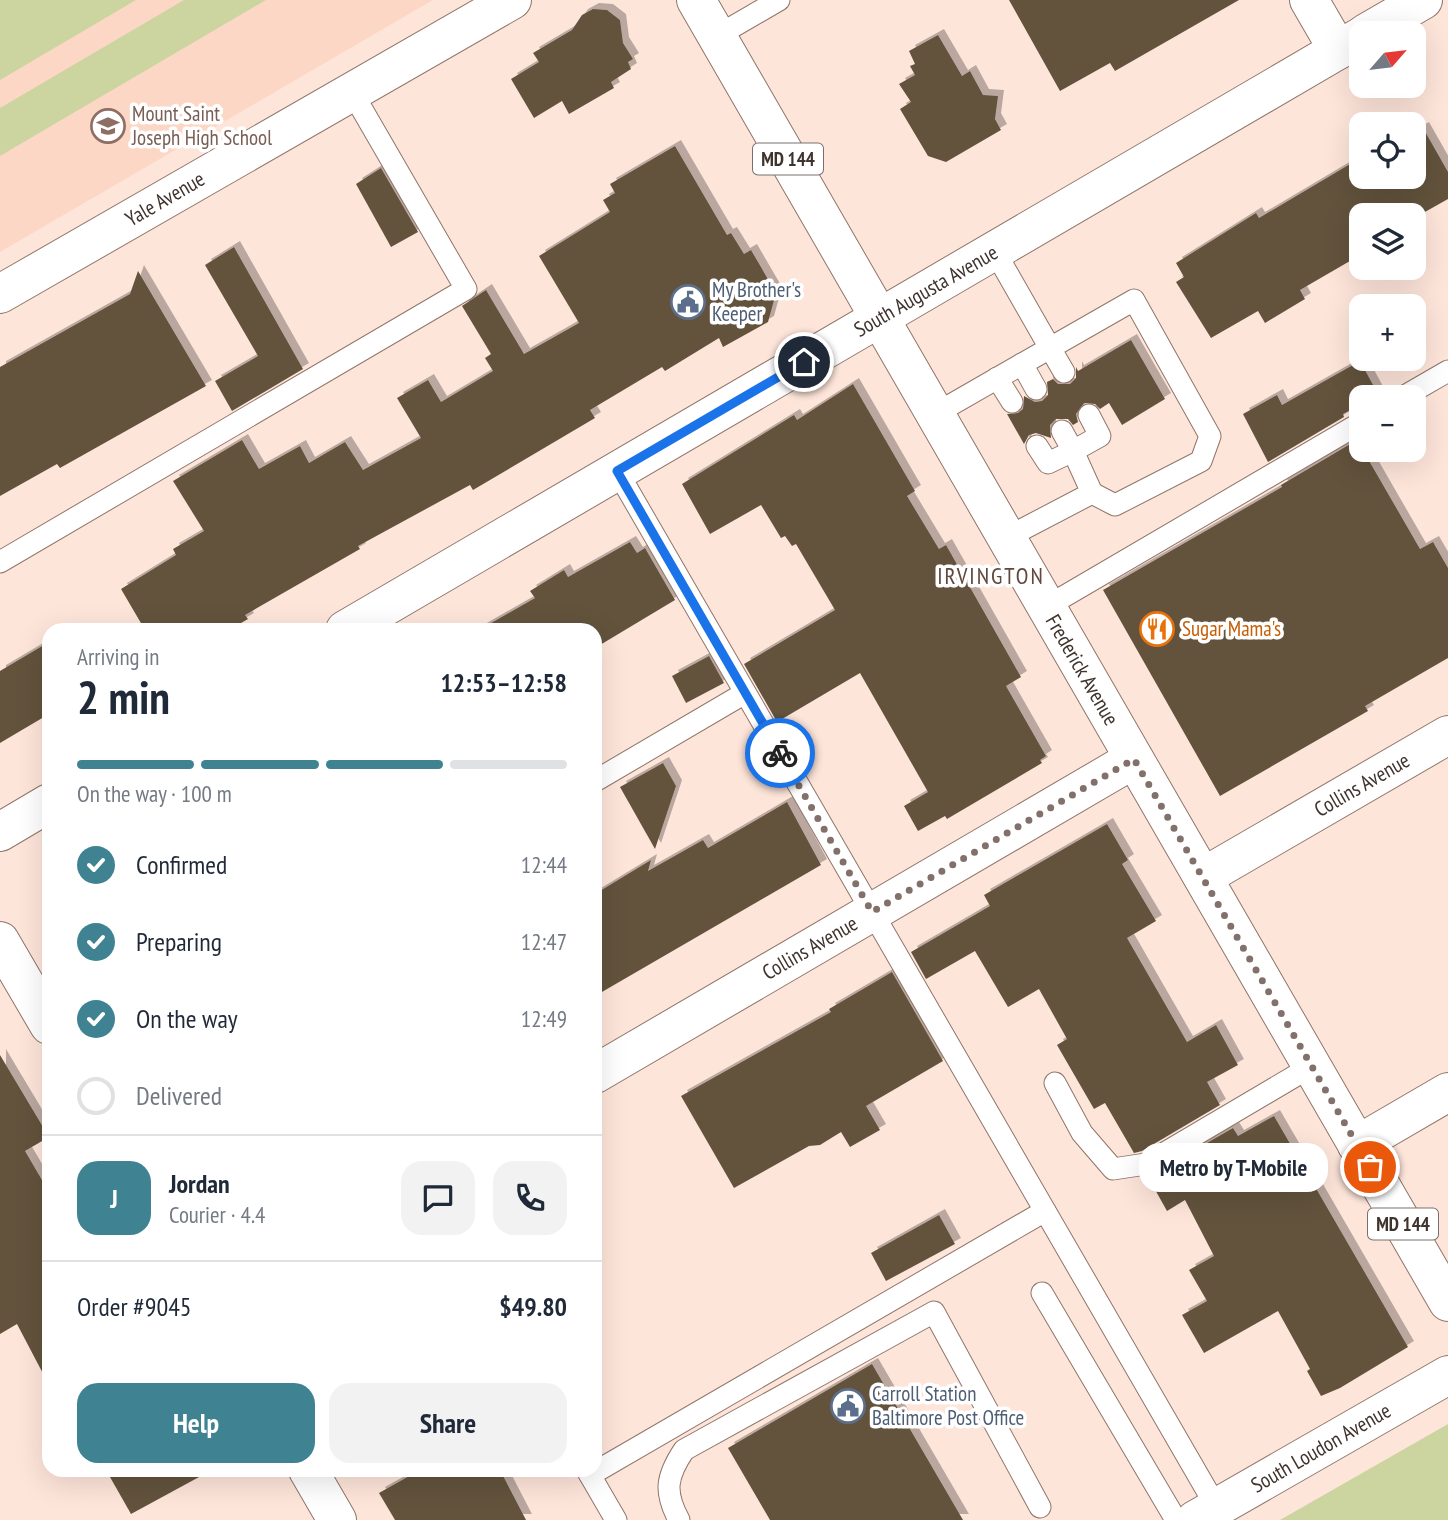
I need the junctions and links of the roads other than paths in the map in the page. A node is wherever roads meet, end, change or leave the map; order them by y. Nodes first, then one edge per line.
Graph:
1 (512, 0) edge
2 (696, 0) edge
3 (779, 0) edge
4 (1309, 0) edge
5 (1423, 0) edge
6 (1387, 21) edge
7 (1349, 35) edge
8 (717, 36) junction
9 (1349, 43) edge
10 (352, 92) junction
11 (994, 250) junction
12 (0, 294) edge
13 (881, 317) junction
14 (1050, 348) junction
15 (1022, 364) junction
16 (1448, 371) edge
17 (1064, 372) dead end
18 (997, 377) junction
19 (1424, 385) edge
20 (1036, 388) dead end
21 (1012, 402) dead end
22 (935, 414) junction
23 (1089, 415) dead end
24 (1349, 430) edge
25 (1062, 431) dead end
26 (1037, 446) dead end
27 (1073, 451) junction
28 (617, 471) junction
29 (1092, 493) junction
30 (1006, 538) junction
31 (0, 562) edge
32 (1046, 607) junction
33 (357, 623) edge
34 (745, 693) junction
35 (1448, 735) edge
36 (1134, 759) junction
37 (602, 777) edge
38 (42, 807) edge
39 (0, 832) edge
40 (1203, 877) junction
41 (872, 912) junction
42 (0, 941) edge
43 (42, 1013) edge
44 (1312, 1066) junction
45 (602, 1070) edge
46 (1055, 1083) dead end
47 (1448, 1092) edge
48 (1357, 1145) junction
49 (1045, 1211) junction
50 (1042, 1293) dead end
51 (1448, 1302) edge
52 (1448, 1375) edge
53 (602, 1465) edge
54 (312, 1477) edge
55 (592, 1477) edge
56 (1040, 1507) dead end
57 (1206, 1514) edge
58 (337, 1520) edge
59 (616, 1520) edge
60 (679, 1520) edge
61 (1176, 1520) edge

1 - 10 street, Yale Avenue
2 - 8 street, Frederick Avenue / MD 144
3 - 8 lane
4 - 7 street
5 - 6 street, South Augusta Avenue
8 - 13 street, Frederick Avenue / MD 144
9 - 11 street, South Augusta Avenue
10 - 12 street, Yale Avenue
10 - 31 lane
11 - 13 street, South Augusta Avenue
11 - 14 lane
13 - 22 street, Frederick Avenue / MD 144
13 - 28 street, South Augusta Avenue
14 - 15 lane
14 - 17 lane
14 - 29 lane
15 - 18 lane
15 - 20 lane
16 - 19 lane
18 - 21 lane
18 - 22 lane
22 - 30 street, Frederick Avenue / MD 144
23 - 27 lane
24 - 32 lane
25 - 27 lane
26 - 27 lane
27 - 29 lane
28 - 33 street, South Augusta Avenue
28 - 34 lane
29 - 30 lane
30 - 32 street, Frederick Avenue / MD 144
32 - 36 street, Frederick Avenue / MD 144
34 - 37 lane
34 - 41 lane
35 - 40 street, Collins Avenue
36 - 40 street, Frederick Avenue / MD 144
36 - 41 street, Collins Avenue
38 - 39 street
40 - 44 street, Frederick Avenue / MD 144
41 - 45 street, Collins Avenue
41 - 49 lane
42 - 43 street
44 - 46 lane
44 - 48 street, Frederick Avenue / MD 144
47 - 48 street
48 - 51 street, Frederick Avenue / MD 144
49 - 53 lane
49 - 57 lane
50 - 61 lane
52 - 57 street, South Loudon Avenue
54 - 58 street
55 - 59 lane
56 - 60 lane

